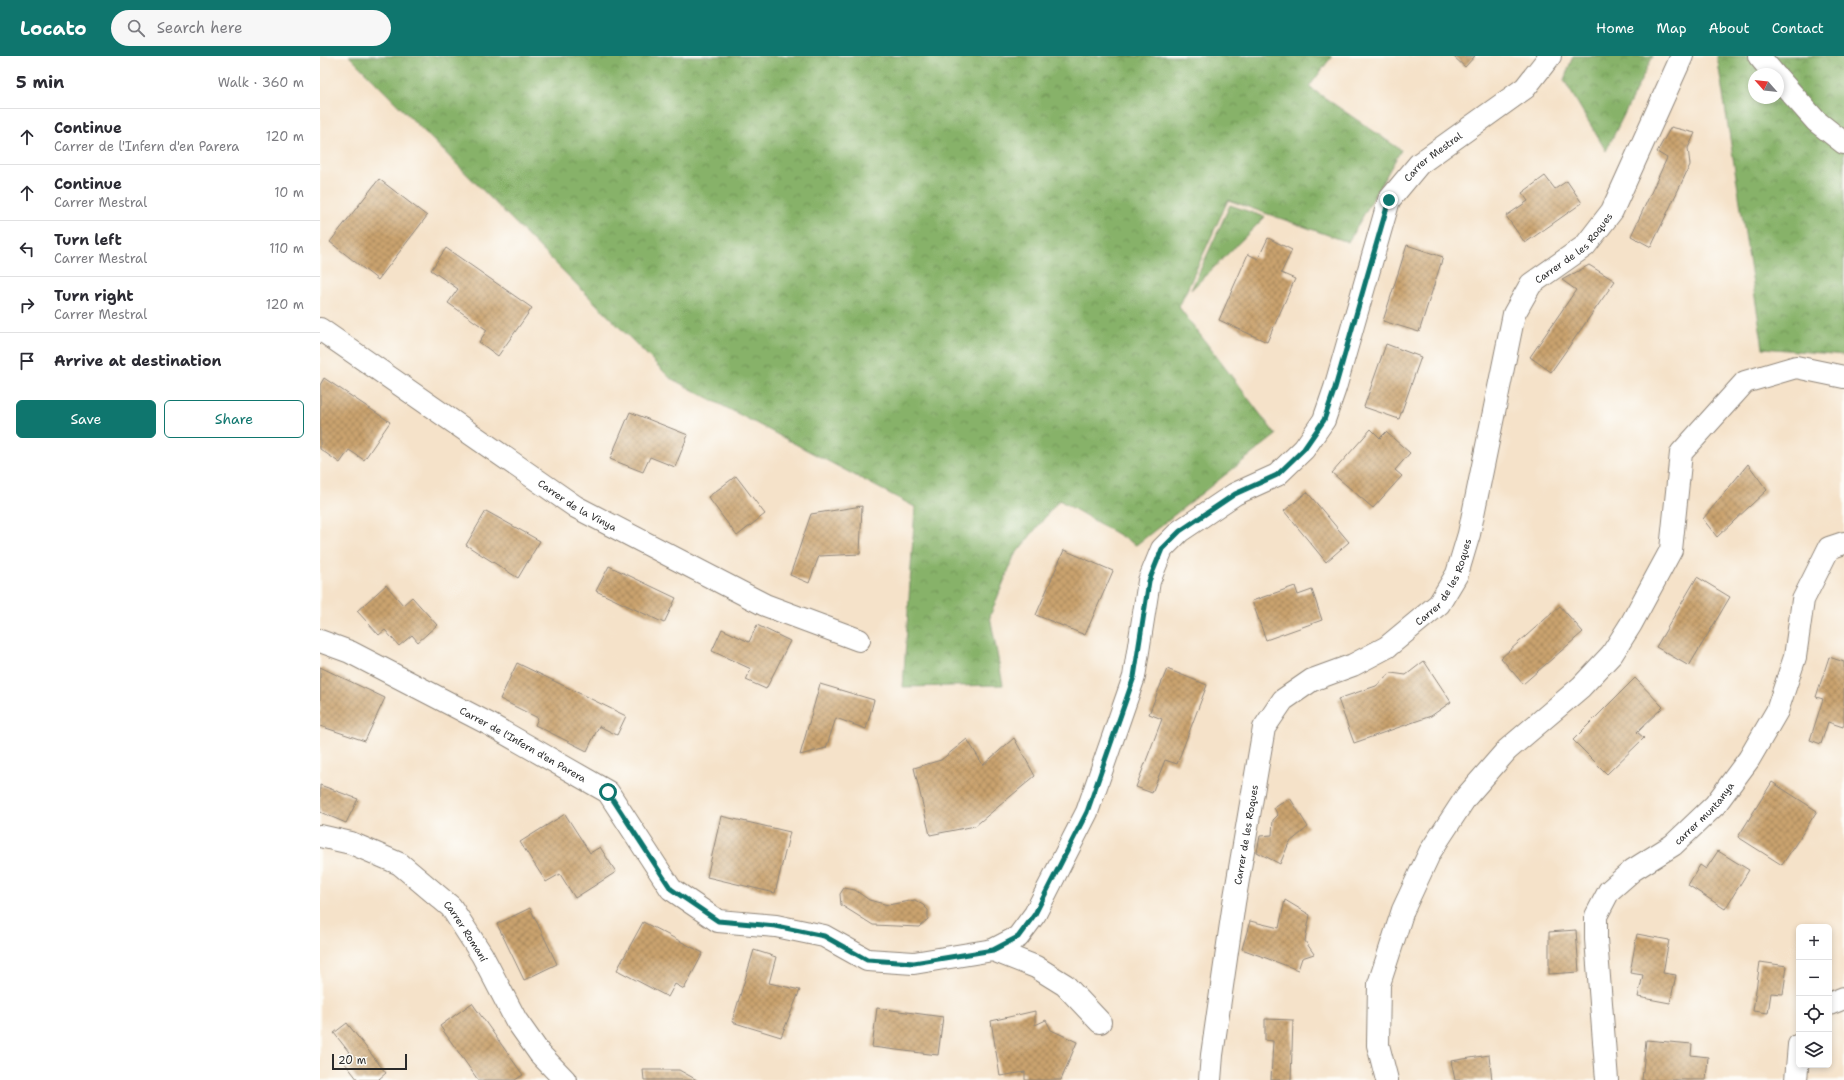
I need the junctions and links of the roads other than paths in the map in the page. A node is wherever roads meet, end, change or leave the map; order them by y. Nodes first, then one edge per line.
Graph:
1 (1550, 56) edge
2 (1682, 56) edge
3 (1759, 56) edge
4 (1769, 68) edge
5 (1784, 85) edge
6 (1844, 143) edge
7 (320, 329) edge
8 (1844, 378) edge
9 (1844, 543) edge
10 (320, 640) edge
11 (859, 640) dead end
12 (320, 836) edge
13 (993, 950) junction
14 (1844, 998) edge
15 (1832, 1003) edge
16 (1100, 1022) dead end
17 (1797, 1068) edge
18 (566, 1080) edge
19 (1210, 1080) edge
20 (1387, 1080) edge
21 (1607, 1080) edge
22 (1796, 1080) edge

1 - 13 street, Carrer Mestral
2 - 19 street, Carrer de les Roques
3 - 4 street
5 - 6 street
7 - 11 street, Carrer de la Vinya
8 - 20 street
9 - 21 street, carrer muntanya
10 - 13 street, Carrer de l'Infern d'en Parera
12 - 18 street, Carrer Romaní
13 - 16 street
14 - 15 street
17 - 22 street

